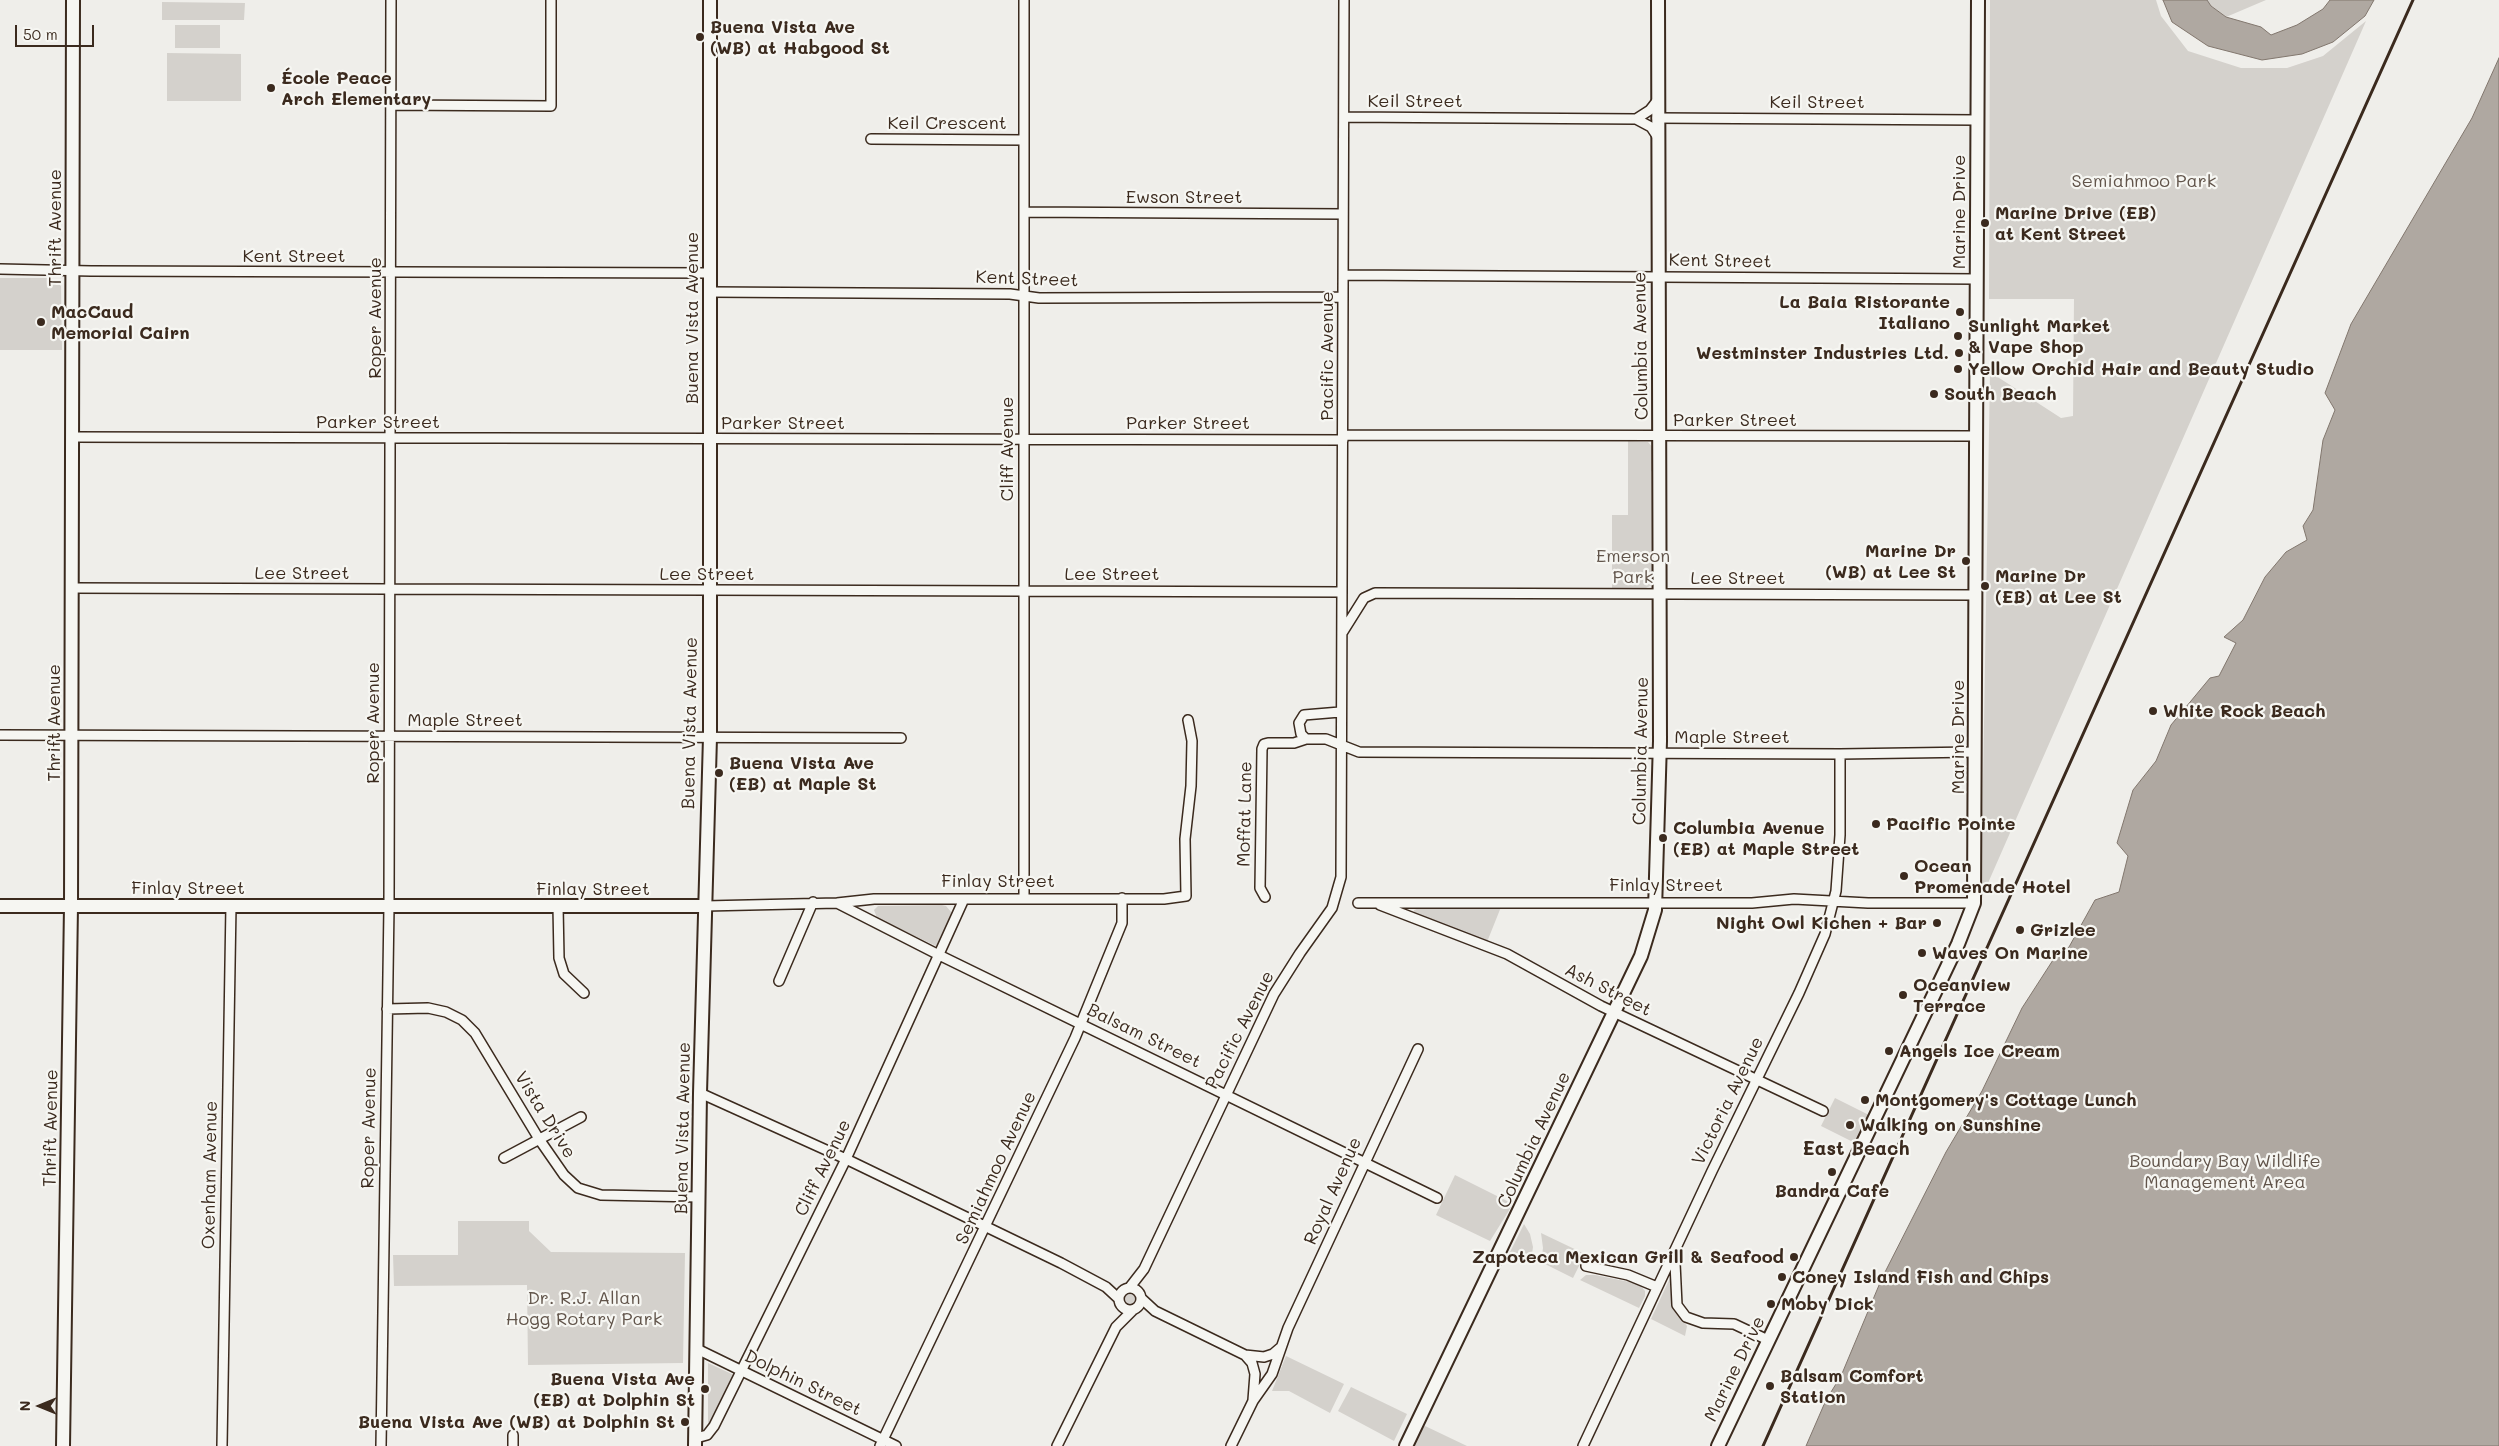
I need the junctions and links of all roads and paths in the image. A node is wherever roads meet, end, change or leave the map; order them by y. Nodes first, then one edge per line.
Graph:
1 (73, 0) edge
2 (392, 0) edge
3 (551, 0) edge
4 (710, 0) edge
5 (1024, 0) edge
6 (1344, 0) edge
7 (1658, 0) edge
8 (1978, 0) edge
9 (1657, 101) junction
10 (391, 105) junction
11 (1344, 117) junction
12 (1657, 118) junction
13 (1636, 119) junction
14 (1977, 120) junction
15 (1657, 136) junction
16 (871, 138) dead end
17 (1024, 140) junction
18 (1025, 212) junction
19 (1343, 214) junction
20 (0, 269) edge
21 (73, 269) junction
22 (391, 272) junction
23 (709, 274) junction
24 (1344, 275) junction
25 (1657, 277) junction
26 (1976, 279) junction
27 (710, 292) junction
28 (1024, 296) junction
29 (1344, 297) junction
30 (1660, 436) junction
31 (1976, 436) junction
32 (72, 437) junction
33 (1343, 437) junction
34 (391, 438) junction
35 (709, 440) junction
36 (1023, 440) junction
37 (72, 588) junction
38 (390, 590) junction
39 (708, 590) junction
40 (1023, 590) junction
41 (1342, 592) junction
42 (1660, 594) junction
43 (1976, 594) junction
44 (1342, 634) junction
45 (1340, 712) junction
46 (1188, 720) dead end
47 (0, 735) edge
48 (72, 735) junction
49 (390, 736) junction
50 (710, 737) junction
51 (901, 738) dead end
52 (1306, 738) junction
53 (1340, 744) junction
54 (1975, 752) junction
55 (1659, 754) junction
56 (1840, 754) junction
57 (1265, 897) dead end
58 (1024, 898) junction
59 (1122, 898) junction
60 (964, 899) junction
61 (1835, 900) junction
62 (813, 902) junction
63 (1656, 902) junction
64 (1974, 902) junction
65 (837, 903) junction
66 (1358, 903) dead end
67 (1376, 903) junction
68 (231, 905) junction
69 (0, 906) edge
70 (71, 906) junction
71 (389, 906) junction
72 (558, 906) junction
73 (705, 906) junction
74 (939, 955) junction
75 (779, 981) dead end
76 (584, 993) dead end
77 (387, 1009) junction
78 (1614, 1012) junction
79 (1081, 1024) junction
80 (1418, 1049) dead end
81 (1757, 1079) junction
82 (700, 1093) junction
83 (1225, 1094) junction
84 (1824, 1111) dead end
85 (581, 1117) dead end
86 (539, 1139) junction
87 (504, 1158) dead end
88 (846, 1159) junction
89 (1364, 1162) junction
90 (699, 1197) junction
91 (1437, 1198) dead end
92 (986, 1227) junction
93 (1673, 1254) junction
94 (1586, 1266) dead end
95 (1144, 1269) junction
96 (1106, 1287) junction
97 (1657, 1287) junction
98 (1128, 1288) junction
99 (1141, 1297) junction
100 (1119, 1301) junction
101 (1134, 1309) junction
102 (1155, 1311) junction
103 (1116, 1327) junction
104 (1768, 1340) junction
105 (1280, 1348) junction
106 (697, 1349) junction
107 (1246, 1355) junction
108 (741, 1370) junction
109 (1253, 1401) junction
110 (513, 1435) dead end
111 (696, 1442) edge
112 (882, 1443) edge
113 (64, 1446) edge
114 (222, 1446) edge
115 (381, 1446) edge
116 (513, 1446) edge
117 (896, 1446) edge
118 (1057, 1446) edge
119 (1232, 1446) edge
120 (1406, 1446) edge
121 (1583, 1446) edge
122 (1718, 1446) edge

1 - 21 street, Thrift Avenue
2 - 10 street, Roper Avenue
3 - 10 street
4 - 23 street, Buena Vista Avenue
5 - 17 street, Cliff Avenue
6 - 11 street, Pacific Avenue
7 - 9 street, Columbia Avenue
8 - 14 street, Marine Drive
9 - 12 street, Columbia Avenue
9 - 13 street
10 - 22 street, Roper Avenue
11 - 13 street, Keil Street
11 - 19 street, Pacific Avenue
12 - 14 street, Keil Street
12 - 15 street, Columbia Avenue
13 - 15 street
14 - 26 street, Marine Drive
15 - 25 street, Columbia Avenue
16 - 17 street, Keil Crescent
17 - 18 street, Cliff Avenue
18 - 19 street, Ewson Street
18 - 28 street, Cliff Avenue
19 - 24 street, Pacific Avenue
20 - 21 street, Kent Street
21 - 22 street, Kent Street
21 - 32 street, Thrift Avenue
22 - 23 street, Kent Street
22 - 34 street, Roper Avenue
23 - 27 street, Buena Vista Avenue
24 - 25 street, Kent Street
24 - 29 street, Pacific Avenue
25 - 26 street, Kent Street
25 - 30 street, Columbia Avenue
26 - 31 street, Marine Drive
27 - 28 street, Kent Street
27 - 35 street, Buena Vista Avenue
28 - 29 street, Kent Street
28 - 36 street, Cliff Avenue
29 - 33 street, Pacific Avenue
30 - 31 street, Parker Street
30 - 33 street, Parker Street
30 - 42 street, Columbia Avenue
31 - 43 street, Marine Drive
32 - 34 street, Parker Street
32 - 37 street, Thrift Avenue
33 - 36 street, Parker Street
33 - 41 street, Pacific Avenue
34 - 35 street, Parker Street
34 - 38 street, Roper Avenue
35 - 36 street, Parker Street
35 - 39 street, Buena Vista Avenue
36 - 40 street, Cliff Avenue
37 - 38 street, Lee Street
37 - 48 street, Thrift Avenue
38 - 39 street, Lee Street
38 - 49 street, Roper Avenue
39 - 40 street, Lee Street
39 - 50 street, Buena Vista Avenue
40 - 41 street, Lee Street
40 - 58 street, Cliff Avenue
41 - 44 street, Pacific Avenue
42 - 43 street, Lee Street
42 - 44 street, Lee Street
42 - 55 street, Columbia Avenue
43 - 54 street, Marine Drive
44 - 45 street, Pacific Avenue
45 - 52 street
45 - 53 street, Pacific Avenue
46 - 59 street, Finlay Street
47 - 48 street, Maple Street
48 - 49 street, Maple Street
48 - 70 street, Thrift Avenue
49 - 50 street, Maple Street
49 - 71 street, Roper Avenue
50 - 51 street, Maple Street
50 - 73 street, Buena Vista Avenue
52 - 53 street
52 - 57 street, Moffat Lane
53 - 55 street, Maple Street
53 - 83 street, Pacific Avenue
54 - 56 street, Maple Street
54 - 64 street, Marine Drive
55 - 56 street, Maple Street
55 - 63 street, Columbia Avenue
56 - 61 street, Victoria Avenue
58 - 59 street, Finlay Street
58 - 60 street, Finlay Street
59 - 79 street, Semiahmoo Avenue
60 - 65 street, Finlay Street
60 - 74 street, Cliff Avenue
61 - 63 street, Finlay Street
61 - 64 street, Finlay Street
61 - 81 street, Victoria Avenue
62 - 65 street, Finlay Street
62 - 73 street, Finlay Street
62 - 75 street
63 - 67 street, Finlay Street
63 - 78 street, Columbia Avenue
64 - 104 street, Marine Drive
65 - 74 street, Balsam Street
66 - 67 street, Finlay Street
67 - 78 street, Ash Street
68 - 70 street, Finlay Street
68 - 71 street, Finlay Street
68 - 114 street, Oxenham Avenue
69 - 70 street, Finlay Street
70 - 113 street, Thrift Avenue
71 - 72 street, Finlay Street
71 - 77 street, Roper Avenue
72 - 73 street, Finlay Street
72 - 76 street
73 - 82 street, Buena Vista Avenue
74 - 79 street, Balsam Street
74 - 88 street, Cliff Avenue
77 - 86 street, Vista Drive
77 - 115 street, Roper Avenue
78 - 81 street, Ash Street
78 - 120 street, Columbia Avenue
79 - 83 street, Balsam Street
79 - 92 street, Semiahmoo Avenue
80 - 89 street, Royal Avenue
81 - 84 street, Ash Street
81 - 93 street, Victoria Avenue
82 - 88 street
82 - 90 street, Buena Vista Avenue
83 - 89 street, Balsam Street
83 - 95 street, Pacific Avenue
85 - 86 street
86 - 87 street
86 - 90 street, Vista Drive
88 - 92 street
88 - 108 street, Cliff Avenue
89 - 91 street, Balsam Street
89 - 105 street, Royal Avenue
90 - 106 street, Buena Vista Avenue
92 - 96 street
92 - 112 street, Semiahmoo Avenue
93 - 97 street, Victoria Avenue
93 - 104 street
94 - 97 street
95 - 98 street, Pacific Avenue
95 - 99 street, Pacific Avenue
96 - 98 street
96 - 100 street
97 - 121 street, Victoria Avenue
98 - 99 street
98 - 100 street
99 - 101 street
99 - 102 street
100 - 101 street
100 - 103 street
101 - 102 street
101 - 103 street
102 - 107 street
103 - 118 street
104 - 122 street, Marine Drive
105 - 107 street
105 - 109 street, Royal Avenue
106 - 108 street, Dolphin Street
106 - 111 street, Buena Vista Avenue
107 - 109 street
108 - 111 street, Cliff Avenue
108 - 112 street, Dolphin Street
109 - 119 street, Royal Avenue
110 - 116 street
112 - 117 street, Dolphin Street

